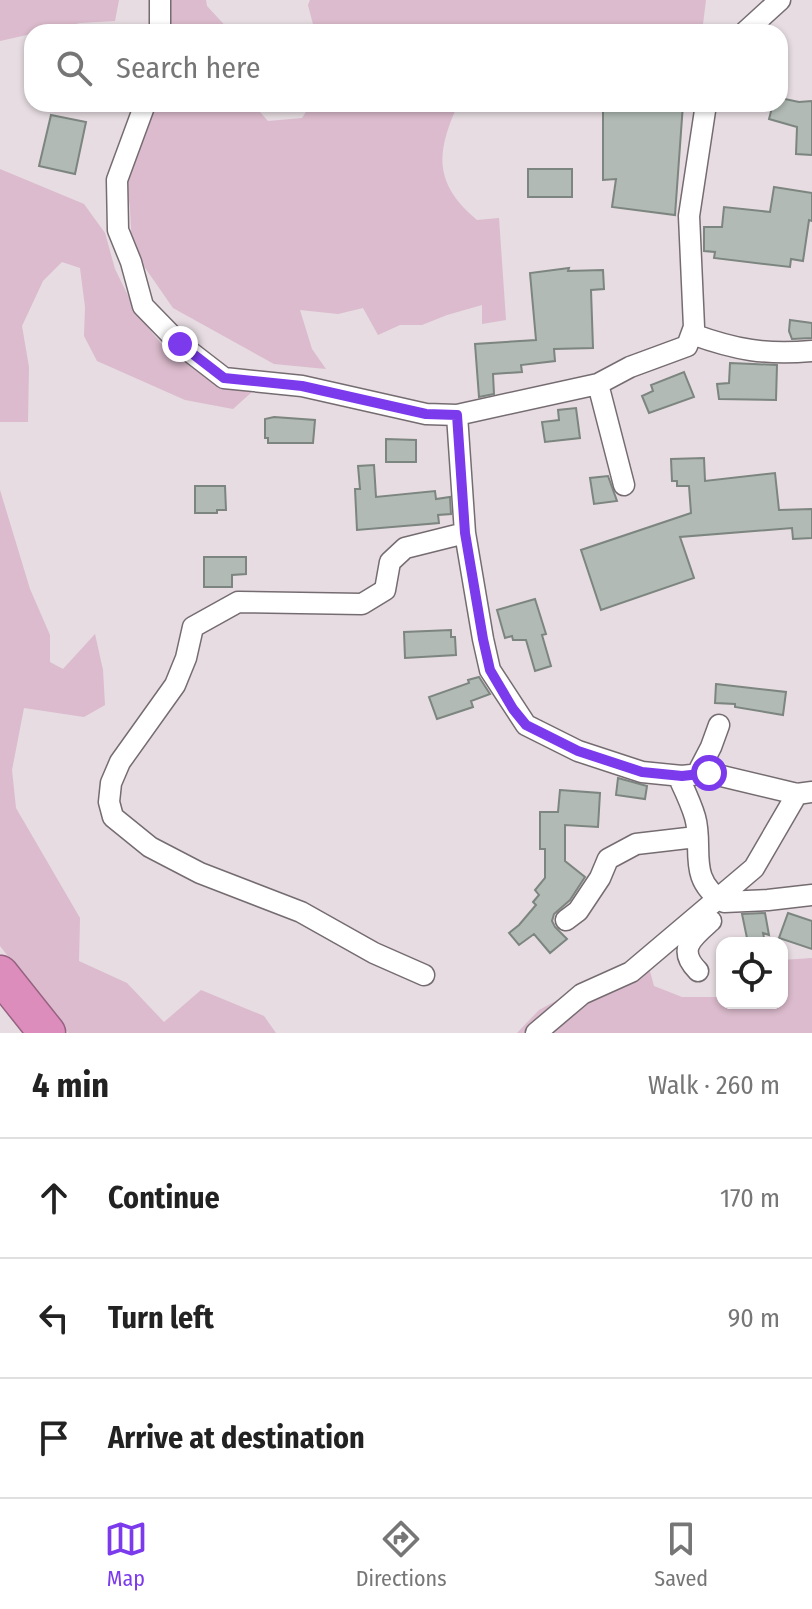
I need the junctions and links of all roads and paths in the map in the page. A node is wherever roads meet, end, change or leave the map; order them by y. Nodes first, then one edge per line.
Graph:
1 (160, 0) edge
2 (780, 0) edge
3 (160, 24) edge
4 (754, 24) edge
5 (142, 112) edge
6 (705, 112) edge
7 (692, 334) junction
8 (812, 351) edge
9 (598, 384) junction
10 (457, 415) junction
11 (624, 485) dead end
12 (465, 533) junction
13 (719, 725) dead end
14 (688, 775) junction
15 (804, 793) edge
16 (696, 837) junction
17 (812, 895) edge
18 (721, 900) junction
19 (566, 920) dead end
20 (698, 971) dead end
21 (0, 974) edge
22 (424, 975) dead end
23 (47, 1033) edge
24 (536, 1033) edge

1 - 3 street
2 - 4 street
5 - 10 street
6 - 7 street
7 - 8 street
7 - 9 street
9 - 10 street
9 - 11 street
10 - 12 street
12 - 14 street
12 - 22 street
13 - 14 street
14 - 15 street
14 - 16 street
15 - 18 street
16 - 18 street
16 - 19 street
17 - 18 street
18 - 20 street
18 - 24 street
21 - 23 highway

